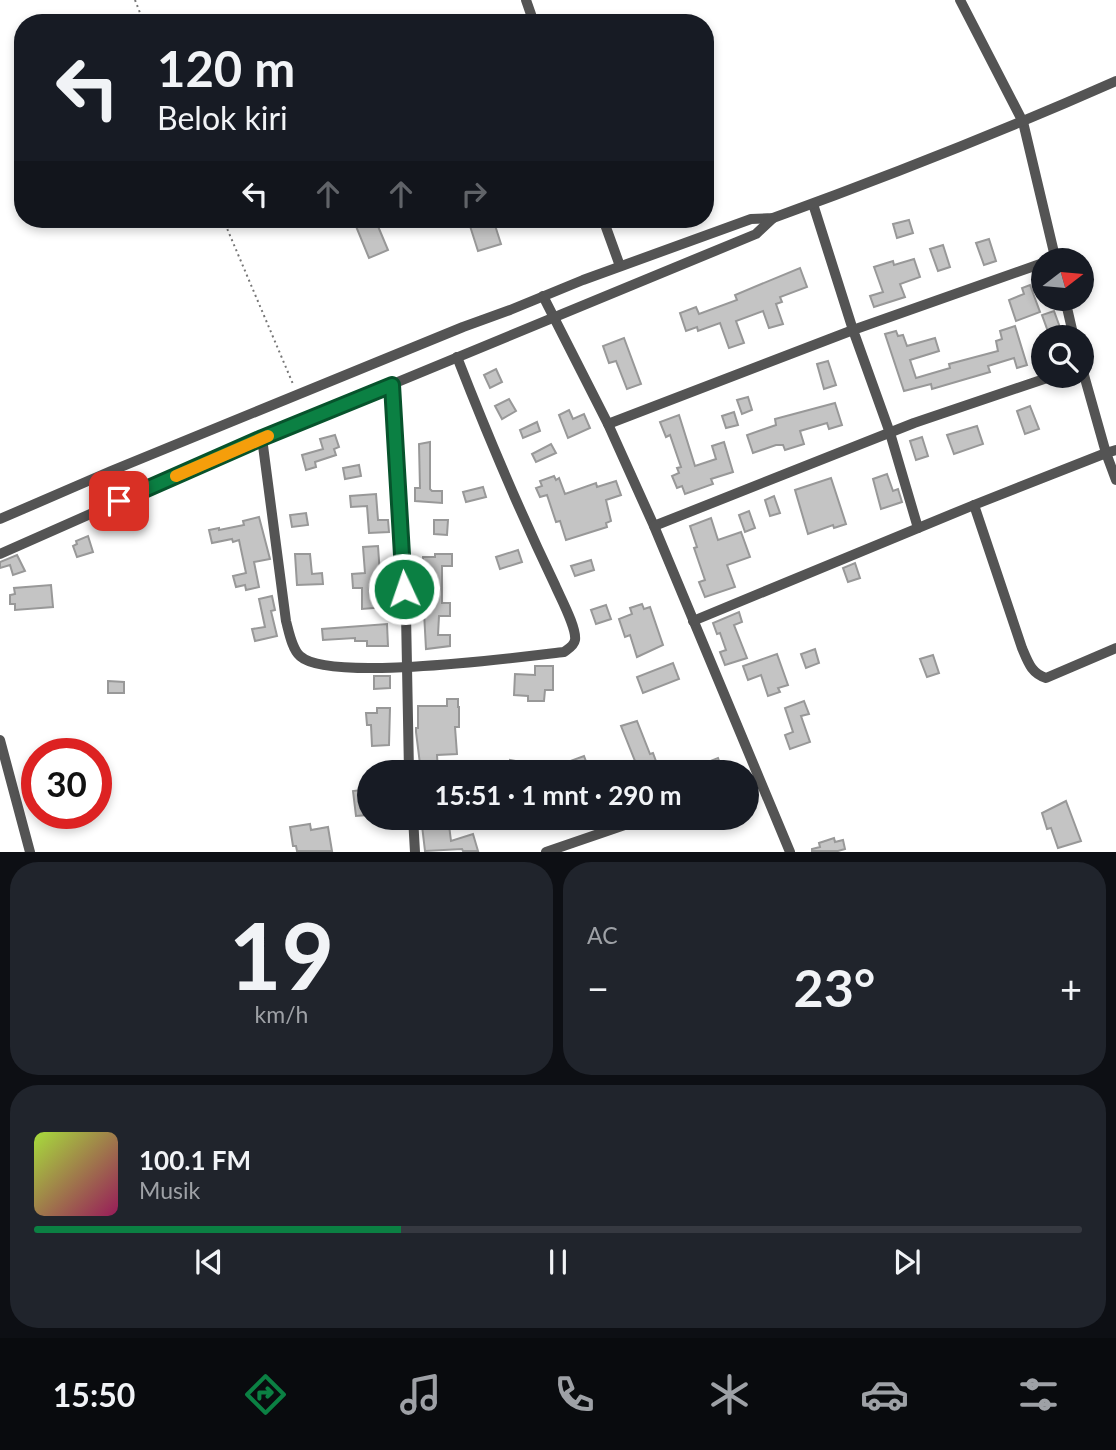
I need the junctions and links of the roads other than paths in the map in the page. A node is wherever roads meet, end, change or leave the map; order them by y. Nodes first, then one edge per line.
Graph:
1 (960, 0) edge
2 (1116, 81) edge
3 (1023, 122) junction
4 (813, 204) junction
5 (773, 218) junction
6 (606, 228) edge
7 (1051, 248) edge
8 (620, 266) junction
9 (1031, 267) edge
10 (583, 280) junction
11 (544, 296) junction
12 (592, 301) junction
13 (553, 316) junction
14 (853, 330) junction
15 (457, 356) junction
16 (1031, 384) edge
17 (392, 385) junction
18 (1089, 388) edge
19 (608, 424) junction
20 (890, 433) junction
21 (262, 438) junction
22 (1111, 451) edge
23 (1116, 480) edge
24 (974, 505) junction
25 (0, 519) edge
26 (654, 526) junction
27 (918, 528) junction
28 (0, 554) edge
29 (693, 621) junction
30 (1116, 648) edge
31 (407, 667) junction
32 (0, 740) edge
33 (409, 760) edge
34 (760, 780) joint
35 (414, 830) edge
36 (610, 830) edge
37 (30, 852) edge
38 (415, 852) edge
39 (546, 852) edge
40 (790, 852) edge

1 - 3 street
2 - 3 street
3 - 4 street
3 - 7 street
4 - 5 street
4 - 14 street
5 - 8 street
5 - 12 street
6 - 8 street
8 - 10 street
9 - 14 street
10 - 11 street
10 - 12 street
11 - 13 street
11 - 25 street
12 - 13 street
13 - 15 street
13 - 19 street
14 - 19 street
14 - 20 street
15 - 17 street
15 - 31 street
16 - 20 street
17 - 21 street
17 - 31 street
18 - 22 street
19 - 26 street
20 - 26 street
20 - 27 street
21 - 28 street
21 - 31 street
22 - 23 street
22 - 24 street
24 - 27 street
24 - 30 street
26 - 29 street
27 - 29 street
29 - 34 street
31 - 33 street
32 - 37 street
34 - 40 street
35 - 38 street
36 - 39 street

